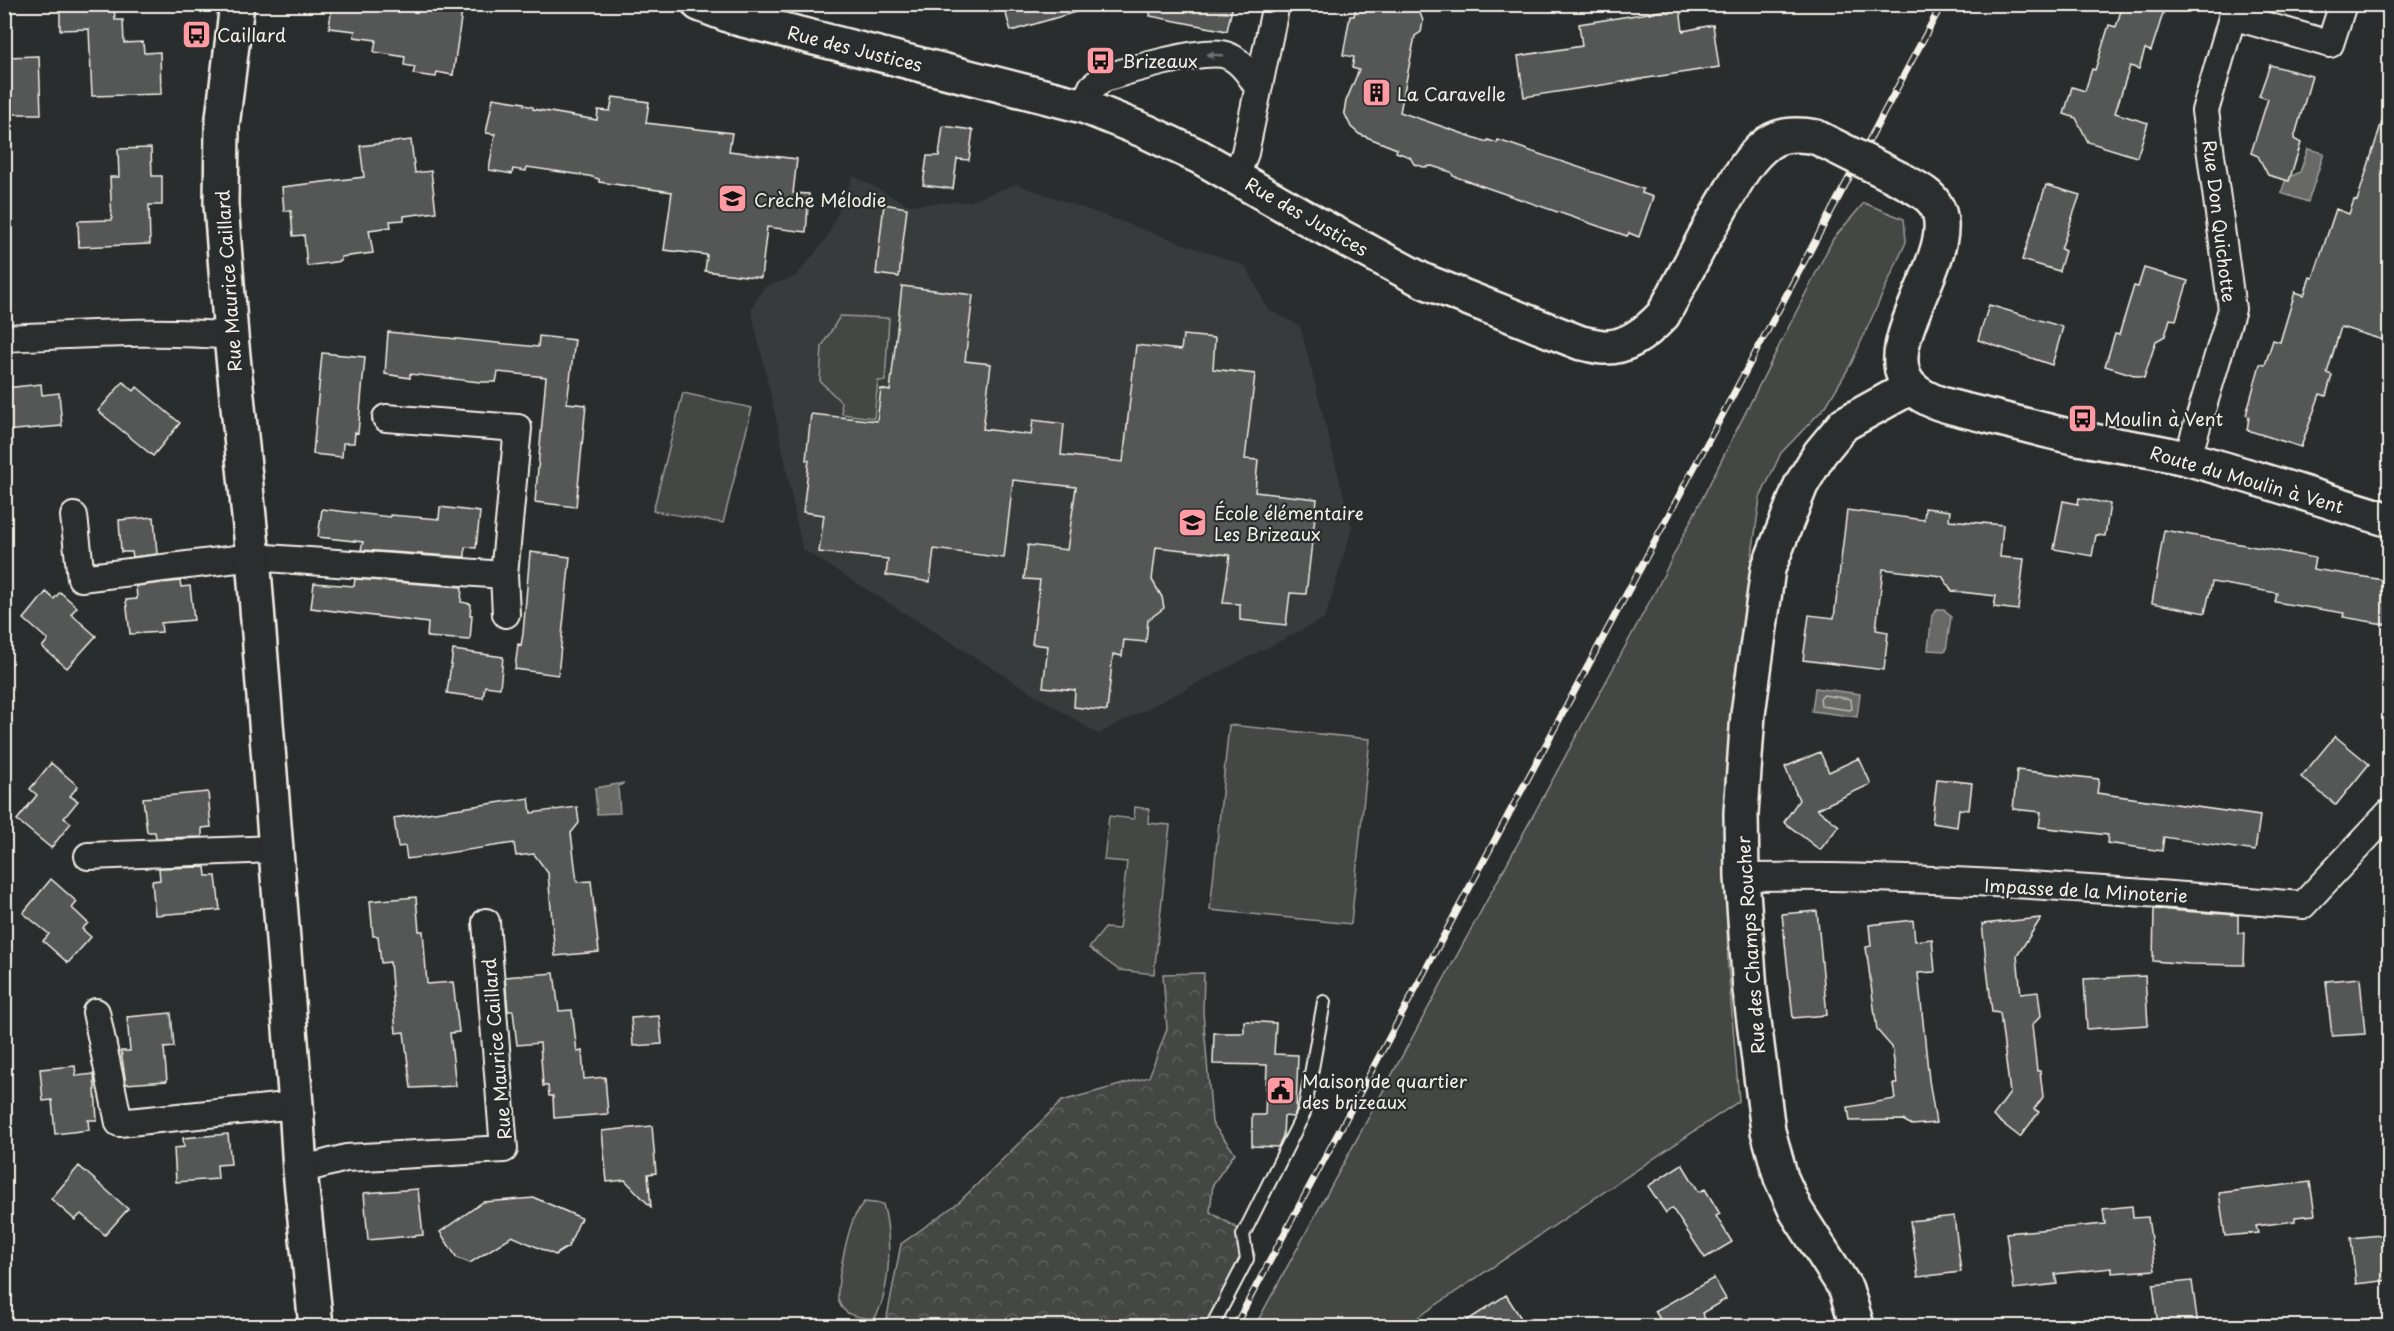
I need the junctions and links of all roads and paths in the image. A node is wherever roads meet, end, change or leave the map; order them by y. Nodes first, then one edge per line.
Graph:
1 (237, 4) edge
2 (699, 4) edge
3 (1276, 4) edge
4 (2343, 4) edge
5 (2234, 10) edge
6 (1258, 88) junction
7 (1083, 106) junction
8 (1236, 176) junction
9 (231, 336) junction
10 (4, 338) edge
11 (1911, 387) junction
12 (386, 418) dead end
13 (2189, 459) junction
14 (74, 516) dead end
15 (2390, 520) edge
16 (253, 557) junction
17 (504, 575) junction
18 (506, 614) dead end
19 (2390, 812) edge
20 (275, 849) junction
21 (88, 856) dead end
22 (1742, 877) junction
23 (486, 922) dead end
24 (1324, 1002) dead end
25 (96, 1012) dead end
26 (296, 1105) junction
27 (300, 1170) junction
28 (316, 1326) edge
29 (1212, 1326) edge
30 (1857, 1326) edge

1 - 9 street, Rue Maurice Caillard
2 - 7 street, Rue des Justices
3 - 6 street
4 - 5 street, Rue Don Quichotte
5 - 13 street, Rue Don Quichotte
6 -> 7 street
6 - 8 street
7 - 8 street, Rue des Justices
8 - 11 street, Rue des Justices, bridge
9 - 10 street
9 - 16 street, Rue Maurice Caillard
11 - 13 street, Route du Moulin à Vent
11 - 22 street, Rue des Champs Roucher
12 - 17 street
13 - 15 street, Route du Moulin à Vent
14 - 16 street
16 - 17 street
16 - 20 street, Rue Maurice Caillard
17 - 18 street
19 - 22 street, Impasse de la Minoterie
20 - 21 street
20 - 26 street, Rue Maurice Caillard
22 - 30 street, Rue des Champs Roucher
23 - 27 street, Rue Maurice Caillard
24 - 29 lane
25 - 26 street
26 - 27 street, Rue Maurice Caillard
27 - 28 street, Rue Maurice Caillard

